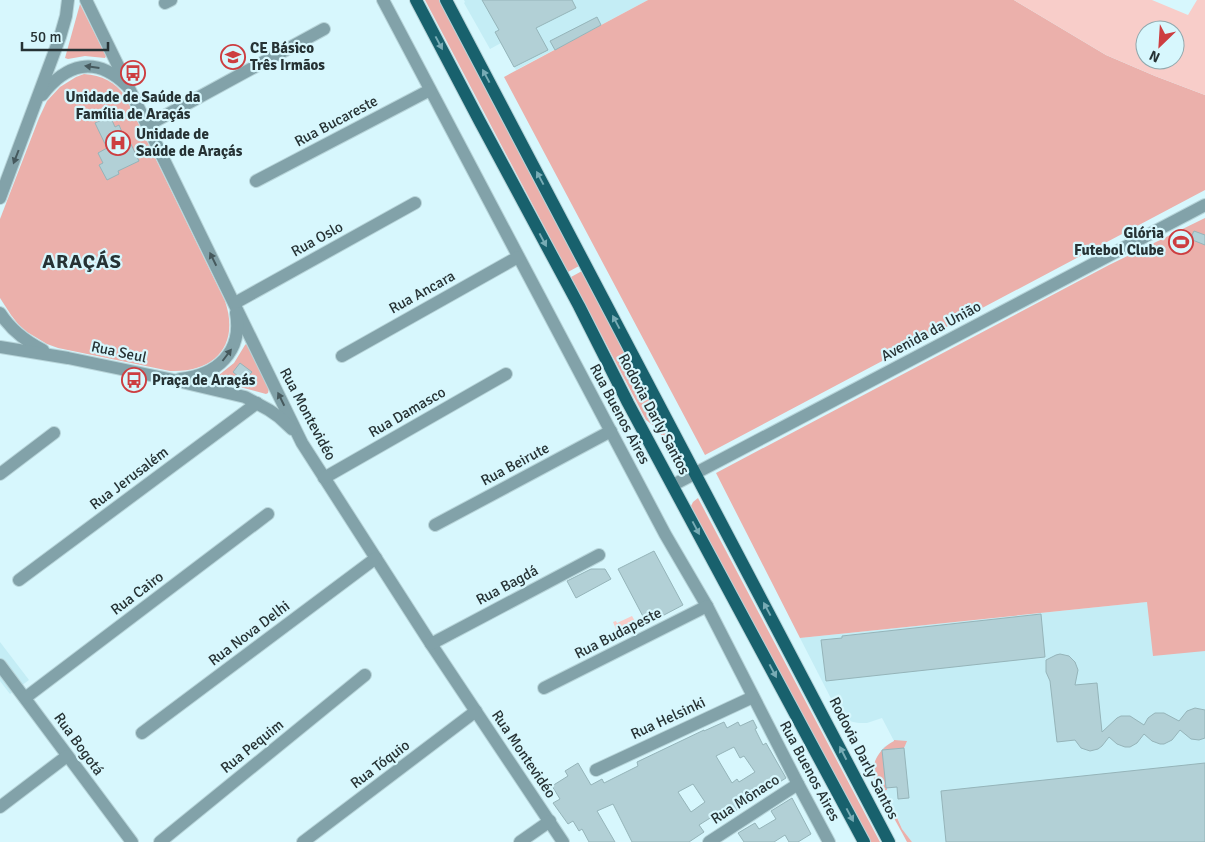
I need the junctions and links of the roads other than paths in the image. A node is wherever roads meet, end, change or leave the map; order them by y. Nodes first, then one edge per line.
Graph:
1 (68, 0) edge
2 (86, 0) edge
3 (383, 0) edge
4 (416, 0) edge
5 (446, 0) edge
6 (324, 29) dead end
7 (430, 90) junction
8 (132, 93) junction
9 (32, 115) junction
10 (148, 125) junction
11 (256, 181) dead end
12 (0, 198) edge
13 (416, 203) dead end
14 (1205, 205) edge
15 (518, 257) junction
16 (234, 303) junction
17 (0, 313) edge
18 (0, 347) edge
19 (342, 356) dead end
20 (68, 358) junction
21 (506, 374) dead end
22 (168, 379) junction
23 (257, 403) junction
24 (611, 431) junction
25 (54, 433) dead end
26 (302, 443) junction
27 (696, 473) junction
28 (0, 474) edge
29 (324, 478) junction
30 (673, 485) junction
31 (268, 514) dead end
32 (435, 525) dead end
33 (599, 555) dead end
34 (376, 558) junction
35 (20, 580) dead end
36 (706, 606) junction
37 (431, 644) junction
38 (0, 665) edge
39 (365, 675) dead end
40 (544, 688) dead end
41 (753, 697) junction
42 (25, 698) junction
43 (476, 711) junction
44 (142, 733) dead end
45 (67, 756) junction
46 (596, 770) dead end
47 (798, 784) junction
48 (0, 807) edge
49 (550, 821) junction
50 (132, 842) edge
51 (160, 842) edge
52 (303, 842) edge
53 (520, 842) edge
54 (563, 842) edge
55 (709, 842) edge
56 (829, 842) edge
57 (864, 842) edge
58 (890, 842) edge

1 - 9 street
2 - 8 street, Rua Montevidéo
3 - 7 street, Rua Buenos Aires
4 -> 30 main road, Rodovia Darly Santos
27 -> 5 main road, Rodovia Darly Santos
6 - 10 street
7 - 11 street, Rua Bucareste
7 - 15 street, Rua Buenos Aires
8 -> 9 street
8 - 10 street, Rua Montevidéo
9 -> 12 street
16 -> 10 street, Rua Montevidéo
13 - 16 street, Rua Oslo
14 - 27 street, Avenida da União
15 - 19 street, Rua Ancara
15 - 24 street, Rua Buenos Aires
22 -> 16 street
26 -> 16 street, Rua Montevidéo
17 - 20 street
18 - 20 street, Rua Seul
20 - 22 street, Rua Seul
21 - 29 street, Rua Damasco
22 - 23 street, Rua Seul
23 - 26 street, Rua Seul
23 - 35 street, Rua Jerusalém
24 - 32 street, Rua Beirute
24 - 36 street, Rua Buenos Aires
25 - 28 street
26 - 29 street, Rua Montevidéo
27 - 30 street, Avenida da União
58 -> 27 main road, Rodovia Darly Santos
29 - 34 street, Rua Montevidéo
30 -> 57 main road, Rodovia Darly Santos
31 - 42 street, Rua Cairo
33 - 37 street, Rua Bagdá
34 - 37 street, Rua Montevidéo
34 - 44 street, Rua Nova Delhi
36 - 40 street, Rua Budapeste
36 - 41 street, Rua Buenos Aires
37 - 43 street, Rua Montevidéo
38 - 42 street, Rua Bogotá
39 - 51 street, Rua Pequim
41 - 46 street, Rua Helsinki
41 - 47 street, Rua Buenos Aires
42 - 45 street, Rua Bogotá
43 - 49 street, Rua Montevidéo
43 - 52 street, Rua Tóquio
45 - 48 street
45 - 50 street, Rua Bogotá
47 - 55 street, Rua Mônaco
47 - 56 street, Rua Buenos Aires
49 - 53 street
49 - 54 street, Rua Montevidéo

